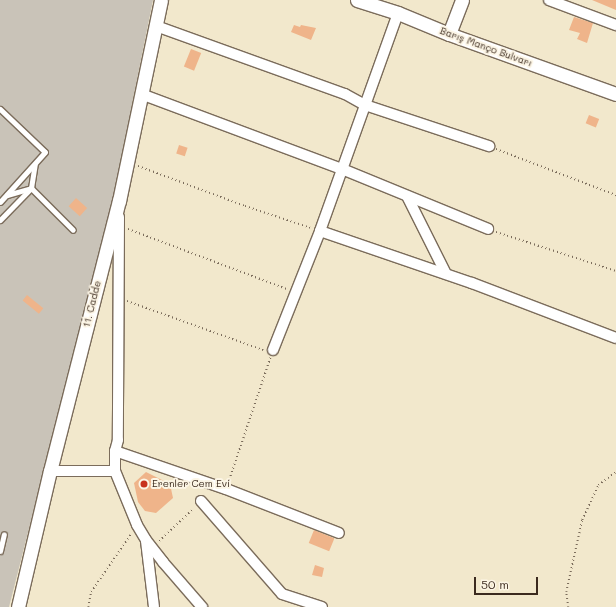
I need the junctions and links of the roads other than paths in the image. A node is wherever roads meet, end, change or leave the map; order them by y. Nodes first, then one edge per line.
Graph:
1 (162, 0) edge
2 (357, 0) edge
3 (462, 0) edge
4 (549, 0) edge
5 (398, 13) junction
6 (616, 25) edge
7 (156, 26) junction
8 (449, 34) junction
9 (140, 94) junction
10 (616, 94) edge
11 (365, 105) junction
12 (0, 109) edge
13 (489, 146) road end
14 (36, 163) junction
15 (342, 169) junction
16 (31, 188) junction
17 (6, 196) junction
18 (407, 196) junction
19 (119, 201) junction
20 (0, 202) edge
21 (0, 211) edge
22 (5, 215) junction
23 (0, 220) edge
24 (73, 230) dead end
25 (488, 230) road end
26 (320, 231) junction
27 (446, 274) junction
28 (616, 338) edge
29 (272, 351) road end
30 (115, 451) junction
31 (50, 470) junction
32 (115, 471) junction
33 (201, 501) road end
34 (339, 533) dead end
35 (4, 534) dead end
36 (149, 544) junction
37 (0, 551) edge
38 (18, 607) edge
39 (154, 607) edge
40 (202, 607) edge
41 (322, 607) edge

1 - 7 street, 11. Cadde
2 - 5 street, Barış Manço Bulvarı
3 - 8 street
4 - 6 street
5 - 8 street, Barış Manço Bulvarı
5 - 11 street
7 - 9 street, 11. Cadde
7 - 11 street
8 - 10 street, Barış Manço Bulvarı
9 - 15 street
9 - 19 street, 11. Cadde
11 - 13 street
11 - 15 street
12 - 14 lane
14 - 16 lane
14 - 17 lane
15 - 18 street
15 - 26 street
16 - 17 lane
16 - 22 lane
16 - 24 lane
17 - 20 lane
18 - 25 street
18 - 27 street
19 - 30 street
19 - 31 street, 11. Cadde
21 - 22 lane
22 - 23 lane
26 - 27 street
26 - 29 street
27 - 28 street
30 - 32 street
30 - 34 street
31 - 32 street
31 - 38 street, 11. Cadde
32 - 36 street
33 - 41 street
35 - 37 lane
36 - 39 street
36 - 40 street

